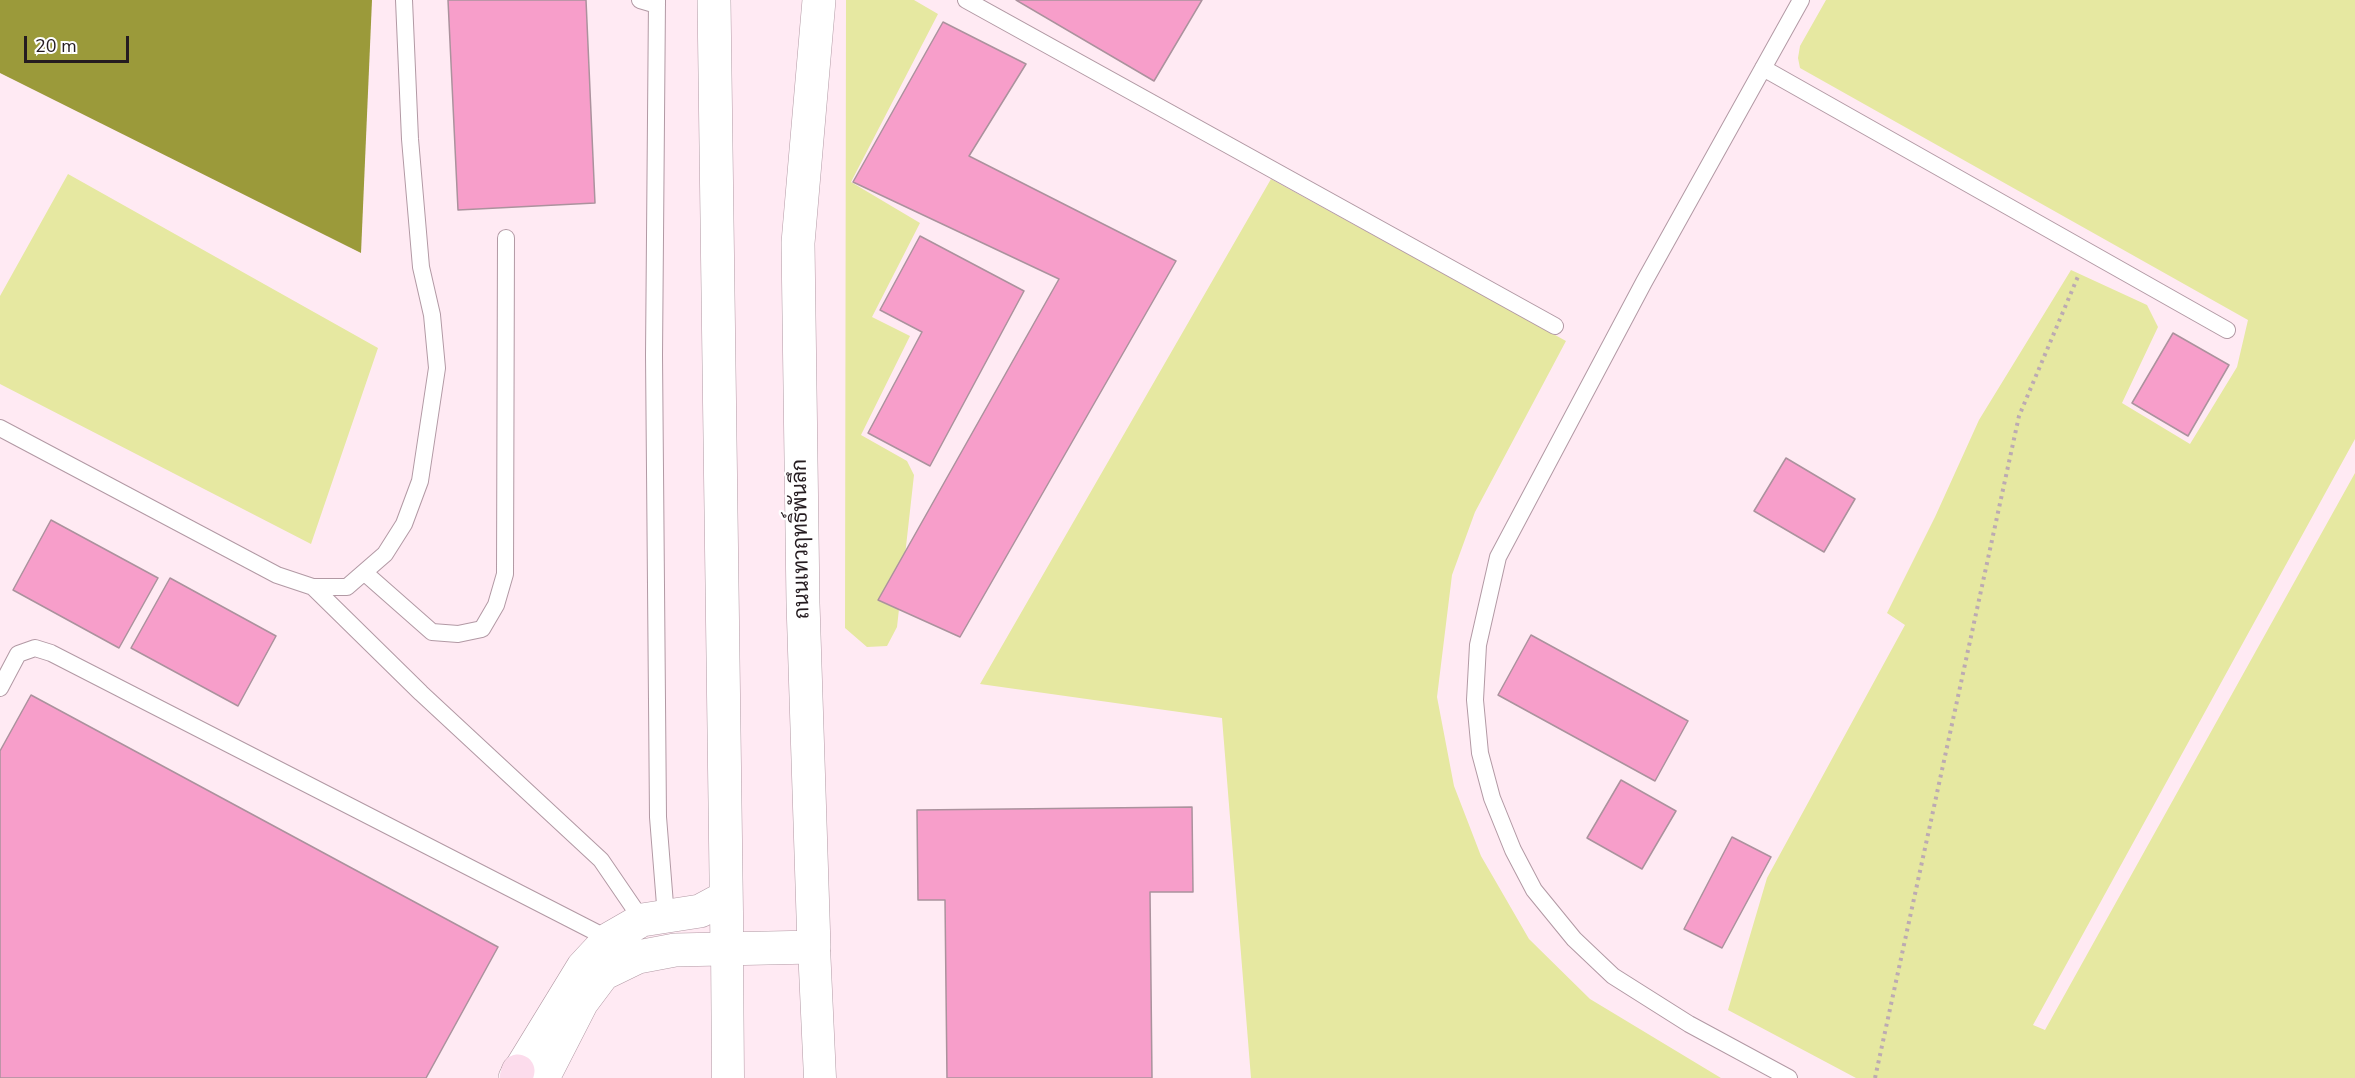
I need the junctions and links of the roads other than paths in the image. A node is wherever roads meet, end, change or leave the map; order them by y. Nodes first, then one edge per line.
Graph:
1 (404, 0) edge
2 (640, 0) edge
3 (714, 0) edge
4 (819, 0) edge
5 (966, 0) edge
6 (1801, 0) edge
7 (657, 3) edge
8 (1763, 68) junction
9 (506, 238) dead end
10 (1555, 326) dead end
11 (2227, 330) dead end
12 (0, 428) edge
13 (365, 573) junction
14 (313, 587) junction
15 (0, 688) edge
16 (726, 897) junction
17 (654, 919) junction
18 (609, 939) junction
19 (814, 947) junction
20 (727, 948) junction
21 (523, 1076) edge
22 (728, 1078) edge
23 (820, 1078) edge
24 (1789, 1078) edge

1 - 13 lane
2 - 7 lane
3 - 16 street
4 - 19 street, ถนนเทวฤทธิ์พันลึก
5 - 10 lane
6 - 8 lane
7 - 17 lane
8 - 11 lane
8 - 24 lane
9 - 13 lane
12 - 14 lane
13 - 14 lane
14 - 17 lane
15 - 18 lane
16 - 17 street
16 - 20 street
17 - 18 street
18 - 21 street
19 - 20 street
19 - 23 street, ถนนเทวฤทธิ์พันลึก
20 - 21 street
20 - 22 street

